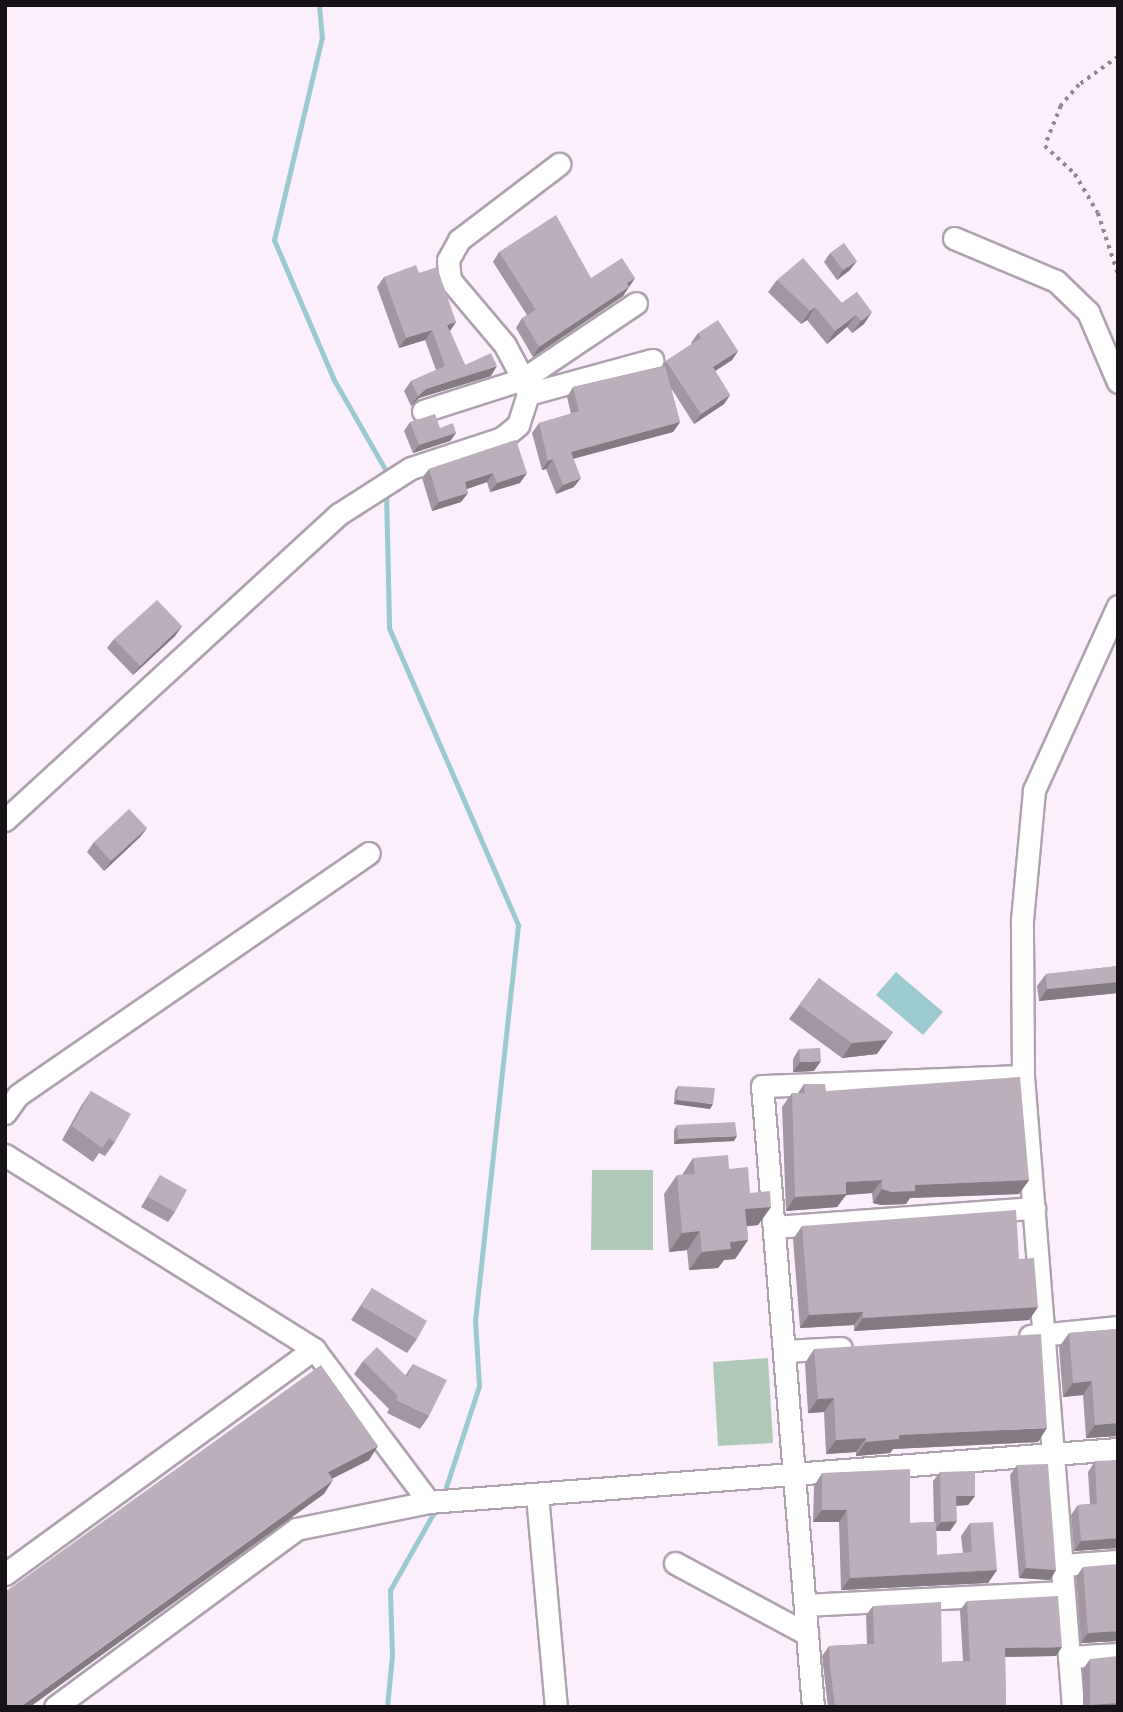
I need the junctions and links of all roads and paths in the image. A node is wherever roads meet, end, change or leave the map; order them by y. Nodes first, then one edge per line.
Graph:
1 (1118, 57) edge
2 (559, 164) dead end
3 (954, 238) dead end
4 (1118, 274) edge
5 (636, 303) dead end
6 (652, 360) dead end
7 (1118, 382) edge
8 (525, 387) junction
9 (423, 411) dead end
10 (1118, 606) edge
11 (5, 820) edge
12 (369, 853) dead end
13 (1023, 1076) junction
14 (5, 1113) edge
15 (5, 1155) edge
16 (1034, 1208) junction
17 (774, 1227) junction
18 (1118, 1327) edge
19 (1044, 1335) junction
20 (1003, 1338) edge
21 (866, 1346) edge
22 (314, 1349) junction
23 (784, 1351) junction
24 (1118, 1449) edge
25 (1053, 1453) junction
26 (794, 1472) junction
27 (537, 1495) junction
28 (429, 1502) junction
29 (1118, 1561) edge
30 (675, 1563) dead end
31 (1062, 1564) junction
32 (5, 1574) edge
33 (1064, 1592) junction
34 (805, 1605) junction
35 (807, 1634) junction
36 (1118, 1654) edge
37 (1069, 1657) junction
38 (55, 1707) edge
39 (556, 1707) edge
40 (813, 1707) edge
41 (1073, 1707) edge

1 - 4 path
2 - 8 street
3 - 7 street
5 - 8 street
6 - 8 street
8 - 9 street
8 - 11 street
10 - 13 street
12 - 14 street
13 - 16 street
13 - 17 street
15 - 22 street
16 - 17 street
16 - 19 street
17 - 23 street
18 - 19 street
19 - 20 street
19 - 25 street
21 - 23 street
22 - 28 street
22 - 32 street
23 - 26 street
24 - 25 street
25 - 26 street
25 - 31 street
26 - 27 street
26 - 34 street
27 - 28 street
27 - 39 street
28 - 38 street
29 - 31 street
30 - 35 street
31 - 33 street
33 - 34 street
33 - 37 street
34 - 35 street
35 - 40 street
36 - 37 street
37 - 41 street

